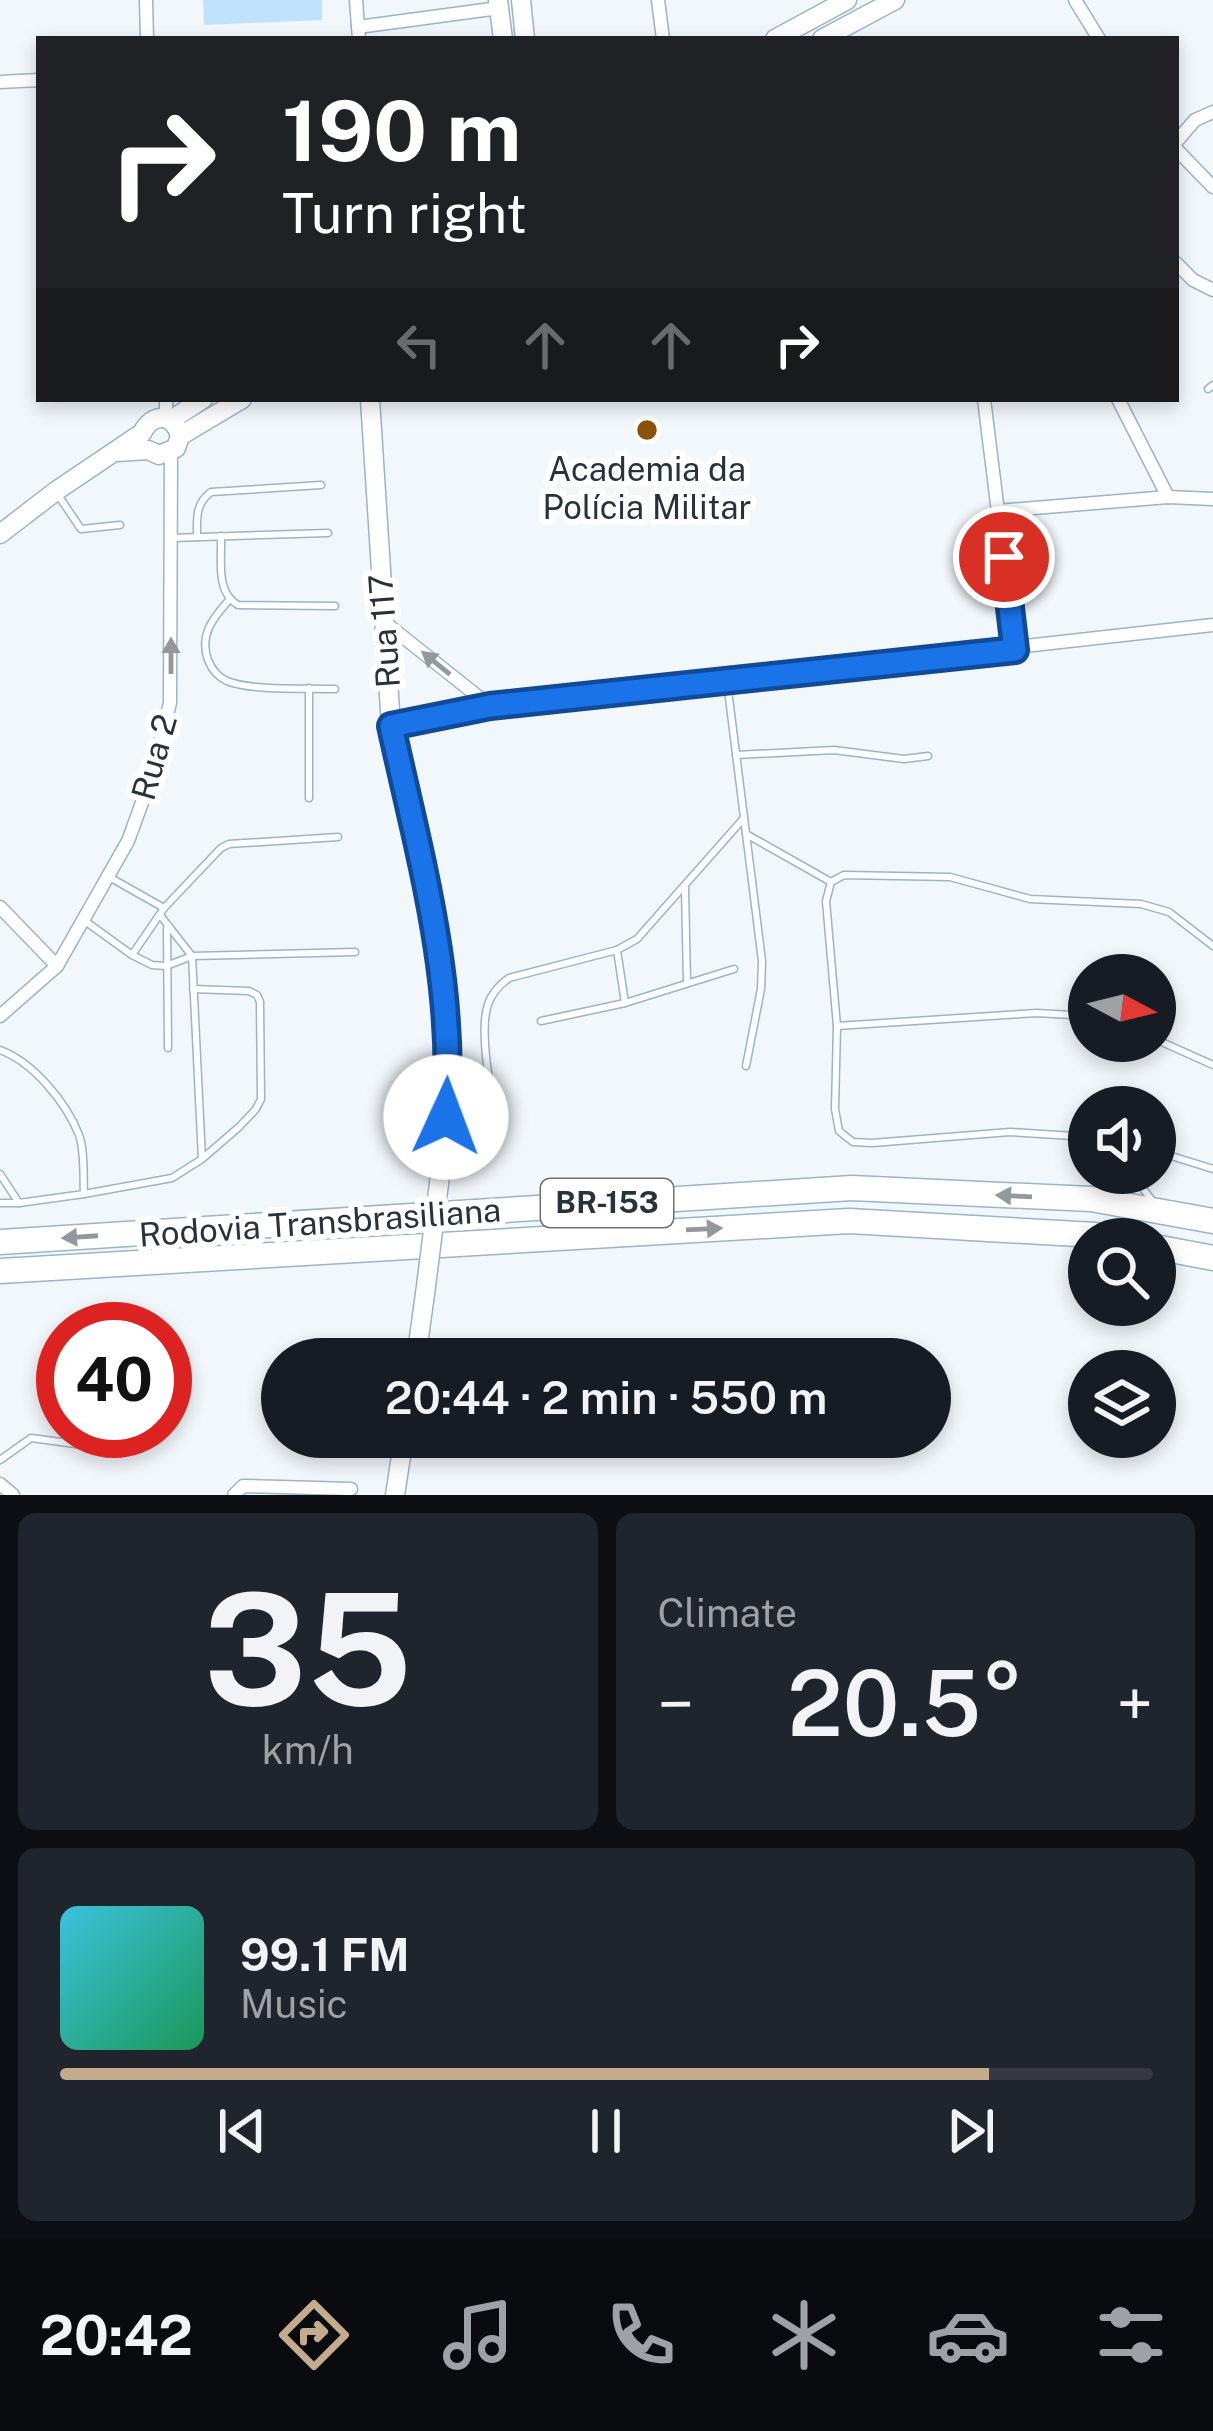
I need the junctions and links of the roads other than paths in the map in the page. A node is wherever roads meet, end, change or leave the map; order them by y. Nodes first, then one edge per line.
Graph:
1 (146, 0) edge
2 (356, 0) edge
3 (521, 0) edge
4 (658, 0) edge
5 (895, 0) edge
6 (1075, 0) edge
7 (836, 3) edge
8 (499, 4) edge
9 (358, 33) edge
10 (846, 33) edge
11 (147, 36) edge
12 (503, 36) edge
13 (526, 36) edge
14 (663, 36) edge
15 (780, 36) edge
16 (1098, 36) edge
17 (36, 80) edge
18 (0, 82) edge
19 (1213, 112) edge
20 (1179, 142) edge
21 (1179, 149) edge
22 (1213, 187) edge
23 (1179, 266) edge
24 (1213, 290) edge
25 (199, 402) edge
26 (234, 402) edge
27 (370, 402) edge
28 (984, 402) edge
29 (1120, 402) edge
30 (171, 425) edge
31 (145, 442) junction
32 (321, 485) dead end
33 (56, 491) junction
34 (1168, 497) junction
35 (1213, 499) edge
36 (998, 511) junction
37 (120, 526) dead end
38 (4, 527) edge
39 (328, 533) dead end
40 (221, 536) junction
41 (197, 537) junction
42 (171, 538) junction
43 (229, 600) junction
44 (335, 606) dead end
45 (382, 620) junction
46 (1213, 625) edge
47 (1015, 650) junction
48 (727, 682) junction
49 (309, 688) junction
50 (335, 689) dead end
51 (490, 706) junction
52 (391, 726) junction
53 (736, 755) junction
54 (928, 756) dead end
55 (309, 798) dead end
56 (744, 818) junction
57 (746, 834) junction
58 (338, 837) dead end
59 (107, 876) junction
60 (831, 882) junction
61 (685, 885) junction
62 (0, 907) edge
63 (162, 911) junction
64 (83, 920) junction
65 (167, 925) junction
66 (1213, 946) edge
67 (617, 950) junction
68 (355, 952) dead end
69 (132, 955) junction
70 (191, 956) junction
71 (166, 965) junction
72 (57, 966) junction
73 (734, 968) dead end
74 (686, 984) junction
75 (193, 989) junction
76 (625, 1004) junction
77 (1068, 1015) edge
78 (0, 1016) edge
79 (541, 1021) dead end
80 (837, 1026) junction
81 (168, 1048) dead end
82 (1176, 1048) edge
83 (0, 1050) edge
84 (1213, 1064) edge
85 (746, 1066) dead end
86 (497, 1132) dead end
87 (1068, 1134) edge
88 (1176, 1158) edge
89 (202, 1159) junction
90 (1213, 1169) edge
91 (0, 1174) edge
92 (84, 1194) junction
93 (1098, 1194) edge
94 (1146, 1194) edge
95 (1091, 1199) junction
96 (0, 1203) edge
97 (19, 1203) junction
98 (1160, 1210) junction
99 (1213, 1221) edge
100 (1068, 1233) edge
101 (0, 1242) edge
102 (1176, 1250) edge
103 (1213, 1258) edge
104 (0, 1271) edge
105 (419, 1338) edge
106 (36, 1439) edge
107 (401, 1458) edge
108 (0, 1460) edge
109 (0, 1484) edge
110 (351, 1489) dead end
111 (13, 1495) edge
112 (234, 1495) edge
113 (395, 1495) edge

1 - 11 street
2 - 9 street
3 - 13 street
4 - 14 street
5 - 10 street
6 - 16 street
7 - 10 street
7 - 15 street
8 - 9 street
8 - 12 street
17 - 18 street
19 - 20 street
21 - 22 street
23 - 24 street
25 - 30 street
26 - 30 street
27 - 45 street, Rua 117
28 - 36 street
29 - 34 street
30 - 31 street
30 - 31 street
30 - 42 street, Rua 2
31 - 33 street
32 - 41 lane
33 - 37 lane
33 - 38 street
34 - 35 street
34 - 36 street
36 - 47 street
39 - 40 lane
40 - 41 lane
40 - 43 lane
41 - 42 lane
59 -> 42 street, Rua 2
43 - 44 lane
43 - 49 lane
51 -> 45 street
45 - 52 street, Rua 117
46 - 47 street
47 - 48 street
48 - 51 street
48 - 53 lane
49 - 50 lane
49 - 55 lane
51 - 52 street
52 - 105 street, Rua 117, bridge
53 - 54 lane
53 - 56 lane
56 - 57 lane
56 - 61 lane
57 - 60 lane
57 - 85 lane
58 - 63 lane
59 - 63 lane
59 - 64 street, Rua 2
60 - 66 lane
60 - 80 lane
61 - 67 lane
61 - 74 lane
62 - 72 street
63 - 65 lane
63 - 69 lane
64 - 69 lane
64 - 72 street, Rua 2
65 - 70 lane
65 - 71 lane
67 - 76 lane
67 - 86 lane
68 - 70 lane
69 - 71 lane
70 - 71 lane
70 - 75 lane
71 - 81 lane
72 - 78 street, Rua 2
73 - 74 lane
74 - 76 lane
75 - 89 lane
75 - 89 lane
76 - 79 lane
77 - 80 lane
80 - 87 lane
82 - 84 lane
83 - 92 lane
88 - 90 lane
89 - 92 lane
91 - 97 lane
92 - 97 lane
93 - 95 lane
94 - 98 lane
95 - 98 highway, Rodovia Transbrasiliana / BR-153
95 -> 101 highway, Rodovia Transbrasiliana / BR-153
96 - 97 lane
98 - 99 highway, Rodovia Transbrasiliana / BR-153
104 -> 100 highway, Rodovia Transbrasiliana / BR-153
102 - 103 highway
106 - 108 lane
107 - 113 street
109 - 111 street
110 - 112 street

